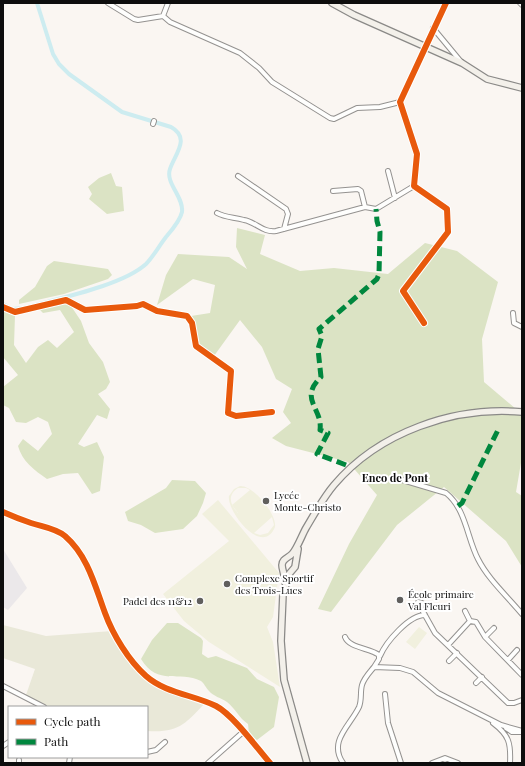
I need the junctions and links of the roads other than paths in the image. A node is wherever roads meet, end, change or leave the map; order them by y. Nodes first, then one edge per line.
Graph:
1 (108, 3) edge
2 (168, 3) edge
3 (332, 3) edge
4 (444, 4) edge
5 (163, 16) junction
6 (434, 28) junction
7 (425, 46) junction
8 (462, 63) junction
9 (522, 88) edge
10 (400, 102) junction
11 (388, 171) dead end
12 (238, 176) dead end
13 (414, 186) junction
14 (333, 191) dead end
15 (395, 198) junction
16 (365, 207) junction
17 (217, 213) dead end
18 (284, 229) junction
19 (3, 307) edge
20 (514, 313) dead end
21 (424, 323) dead end
22 (522, 327) edge
23 (272, 412) dead end
24 (522, 412) edge
25 (399, 479) dead end
26 (3, 512) edge
27 (304, 531) junction
28 (288, 558) junction
29 (296, 563) junction
30 (284, 569) junction
31 (291, 571) junction
32 (285, 582) junction
33 (421, 608) dead end
34 (465, 611) dead end
35 (522, 614) edge
36 (425, 615) junction
37 (470, 621) junction
38 (494, 628) dead end
39 (345, 636) dead end
40 (485, 637) junction
41 (448, 645) junction
42 (517, 650) dead end
43 (457, 653) junction
44 (380, 656) junction
45 (508, 660) junction
46 (450, 661) dead end
47 (374, 667) junction
48 (522, 675) edge
49 (482, 677) junction
50 (476, 683) dead end
51 (3, 686) edge
52 (384, 694) dead end
53 (522, 700) edge
54 (36, 705) edge
55 (488, 719) junction
56 (502, 725) junction
57 (512, 728) junction
58 (522, 731) edge
59 (243, 732) junction
60 (517, 733) junction
61 (522, 738) edge
62 (165, 742) dead end
63 (148, 752) edge
64 (208, 763) edge
65 (270, 763) edge
66 (306, 763) edge
67 (343, 763) edge
68 (401, 763) edge
69 (432, 763) edge
70 (458, 763) edge
71 (510, 763) edge

1 - 5 street
2 - 5 street
3 - 7 main road
4 - 6 street
5 - 10 street
6 - 7 street
6 - 8 street
7 - 8 main road
7 - 10 street
8 - 9 main road
10 - 13 street
11 - 15 street
12 - 18 street
13 - 15 street
13 - 21 street
14 - 16 street
15 - 16 street
16 - 18 street
17 - 18 street
19 - 23 street
20 - 22 street
24 - 27 main road
25 - 35 street
26 - 59 street
27 - 28 main road
27 - 29 main road
28 - 29 main road
28 - 30 main road
29 - 31 main road
30 - 31 main road
30 - 32 main road
31 - 32 main road
32 - 66 main road
33 - 36 street
34 - 37 street
36 - 41 street
36 - 44 street
37 - 40 street
37 - 41 street
38 - 40 street
39 - 44 street
40 - 45 street
41 - 43 street
42 - 45 street
43 - 46 street
43 - 49 street
44 - 47 street
45 - 48 street
47 - 55 street
47 - 67 street
49 - 50 street
49 - 53 street
51 - 54 street
52 - 68 street
55 - 56 street
55 - 71 street
56 - 57 street
56 - 60 street
57 - 58 street
57 - 60 street
58 - 60 street
59 - 64 street
59 - 65 street
60 - 61 street
62 - 63 street
69 - 70 street

